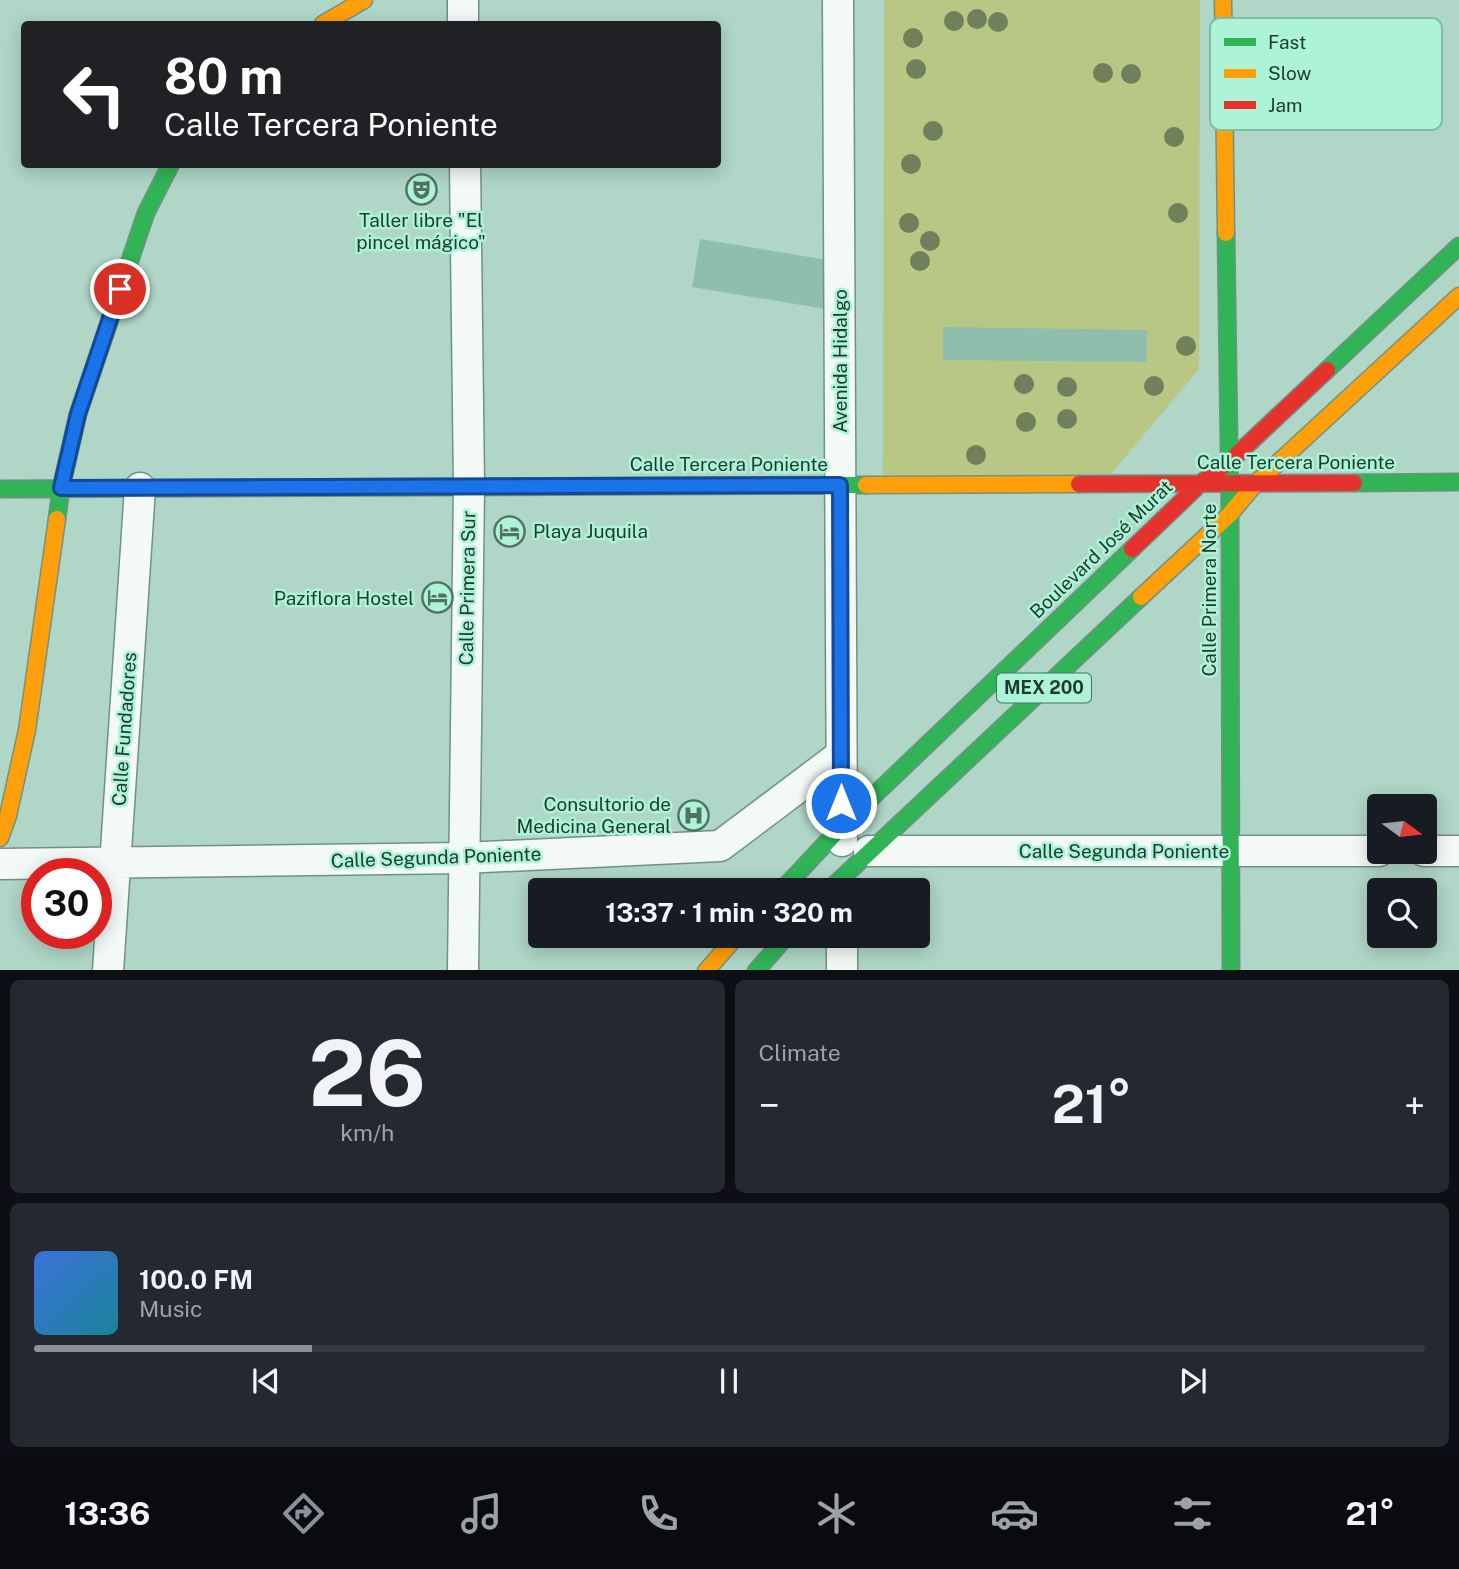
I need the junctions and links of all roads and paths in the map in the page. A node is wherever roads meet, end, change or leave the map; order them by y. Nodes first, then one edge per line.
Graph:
1 (365, 0) edge
2 (463, 0) edge
3 (838, 0) edge
4 (1223, 0) edge
5 (1223, 18) edge
6 (328, 21) edge
7 (463, 21) edge
8 (1225, 130) edge
9 (170, 168) edge
10 (465, 168) edge
11 (1459, 246) edge
12 (1459, 296) edge
13 (1229, 462) junction
14 (1459, 482) edge
15 (1229, 483) junction
16 (1256, 483) junction
17 (1201, 484) junction
18 (840, 485) junction
19 (469, 486) junction
20 (61, 488) junction
21 (140, 488) junction
22 (0, 489) edge
23 (1230, 514) junction
24 (841, 755) junction
25 (842, 827) junction
26 (0, 838) edge
27 (869, 851) junction
28 (1230, 851) junction
29 (1367, 851) edge
30 (1437, 851) edge
31 (1459, 851) edge
32 (464, 858) junction
33 (0, 864) edge
34 (115, 864) junction
35 (793, 878) edge
36 (838, 878) edge
37 (844, 878) edge
38 (726, 948) edge
39 (777, 948) edge
40 (842, 948) edge
41 (108, 970) edge
42 (463, 970) edge
43 (707, 970) edge
44 (757, 970) edge
45 (842, 970) edge
46 (1231, 970) edge

1 - 6 main road
2 - 7 street
3 - 18 street, Avenida Hidalgo
4 - 5 main road, Calle Primera Norte
8 - 13 main road, Calle Primera Norte
9 - 20 main road
10 - 19 street, Calle Primera Sur
11 - 13 main road, Boulevard José Murat / MEX 200
12 - 16 main road, MEX 200
13 - 15 main road, Calle Primera Norte
13 - 17 main road, Boulevard José Murat / MEX 200
14 - 16 main road, Calle Tercera Poniente
15 - 16 main road, Calle Tercera Poniente
15 - 17 main road, Calle Tercera Poniente
15 - 23 main road, Calle Primera Norte
16 - 23 main road, MEX 200
17 - 18 main road, Calle Tercera Poniente
17 - 25 main road, Boulevard José Murat / MEX 200
18 - 19 main road, Calle Tercera Poniente
18 - 24 street, Avenida Hidalgo
19 - 21 main road, Calle Tercera Poniente
19 - 32 street, Calle Primera Sur
20 - 21 main road, Calle Tercera Poniente
20 - 22 main road, Calle Tercera Poniente
20 - 26 main road
21 - 34 street, Calle Fundadores
23 - 27 main road, MEX 200
23 - 28 main road, Calle Primera Norte
24 - 25 street, Avenida Hidalgo
24 - 32 street, Calle Segunda Poniente
25 - 35 main road, Boulevard José Murat / MEX 200
25 - 36 street, Avenida Hidalgo
27 - 28 street, Calle Segunda Poniente
27 - 37 main road, MEX 200
28 - 29 street, Calle Segunda Poniente
28 - 46 main road, Calle Primera Norte
30 - 31 street
32 - 34 street, Calle Segunda Poniente
32 - 42 street, Calle Primera Sur
33 - 34 street, Calle Segunda Poniente
34 - 41 street, Calle Fundadores
38 - 43 main road
39 - 44 main road
40 - 45 street

